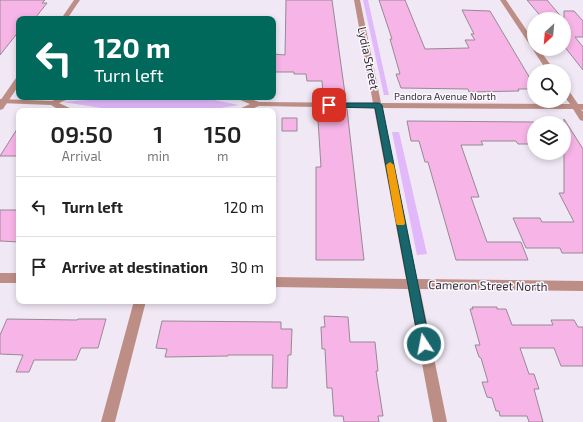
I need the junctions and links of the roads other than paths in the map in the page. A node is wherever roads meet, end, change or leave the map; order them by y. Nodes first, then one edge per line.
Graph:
1 (77, 0) edge
2 (357, 0) edge
3 (503, 0) edge
4 (66, 16) edge
5 (527, 36) edge
6 (16, 84) edge
7 (571, 98) edge
8 (61, 100) edge
9 (246, 100) edge
10 (1, 103) edge
11 (53, 103) junction
12 (258, 104) junction
13 (379, 105) junction
14 (579, 107) edge
15 (62, 108) edge
16 (247, 108) edge
17 (583, 118) edge
18 (0, 278) edge
19 (16, 278) edge
20 (276, 282) edge
21 (412, 284) junction
22 (583, 286) edge
23 (139, 304) edge
24 (108, 422) edge
25 (440, 422) edge

1 - 4 street
2 - 13 street, Lydia Street
3 - 5 street
6 - 10 street
7 - 14 street
8 - 11 street
9 - 12 street
10 - 11 street
11 - 15 street
12 - 13 street, Pandora Avenue North
12 - 16 street
13 - 14 street, Pandora Avenue North
13 - 21 street, Lydia Street
14 - 17 street
18 - 19 street
20 - 21 street, Cameron Street North
21 - 22 street, Cameron Street North
21 - 25 street, Lydia Street
23 - 24 street

